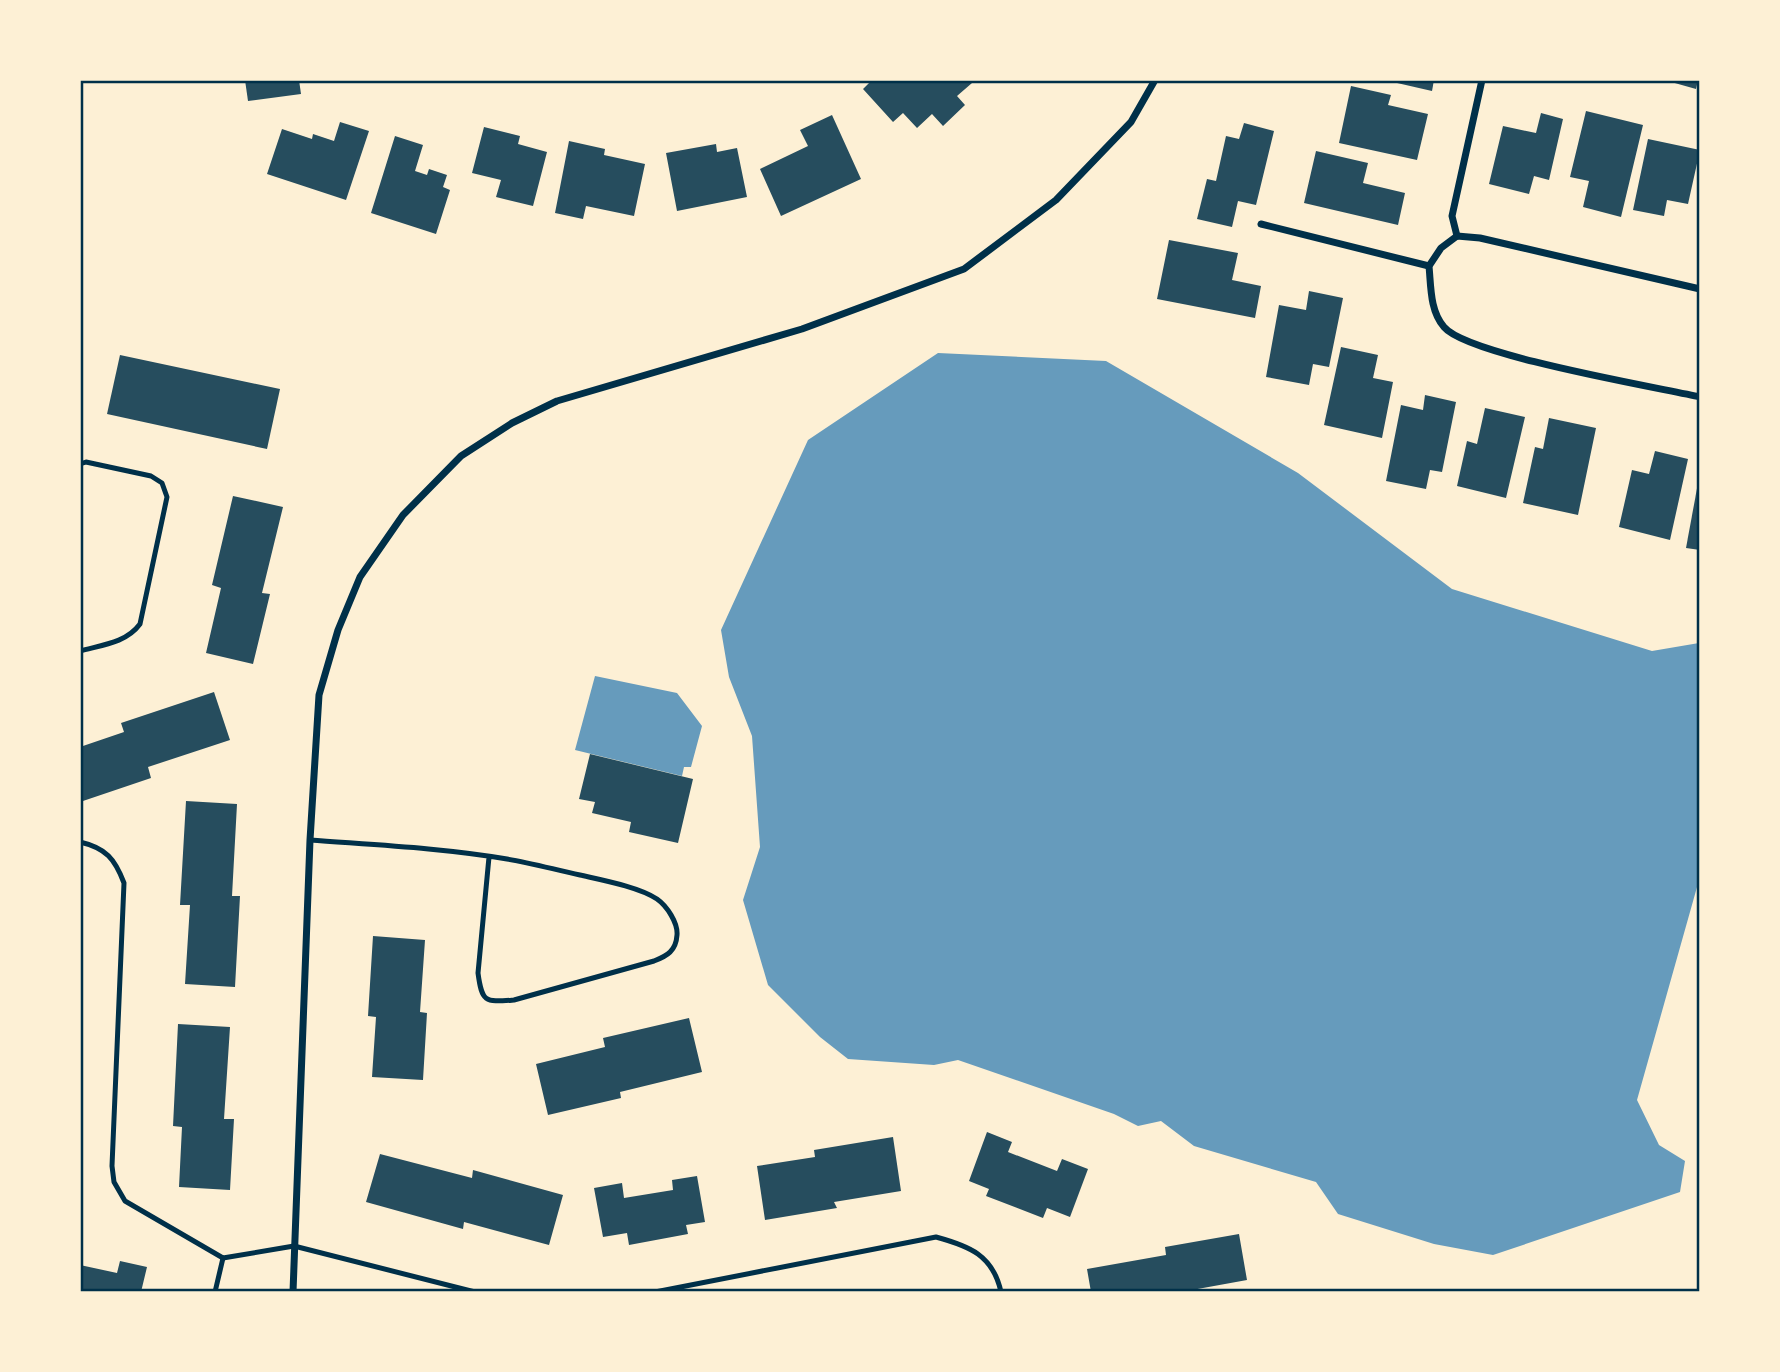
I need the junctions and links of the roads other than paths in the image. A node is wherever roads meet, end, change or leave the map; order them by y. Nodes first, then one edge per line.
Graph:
1 (1155, 80) edge
2 (1482, 80) edge
3 (1261, 224) dead end
4 (1457, 236) junction
5 (1429, 267) junction
6 (1699, 289) edge
7 (1699, 397) edge
8 (80, 464) edge
9 (80, 651) edge
10 (310, 840) junction
11 (80, 842) edge
12 (489, 857) junction
13 (294, 1246) junction
14 (223, 1258) junction
15 (215, 1292) edge
16 (293, 1292) edge
17 (475, 1292) edge
18 (655, 1292) edge
19 (1002, 1292) edge

1 - 10 street
2 - 4 street
3 - 5 street
4 - 5 street
4 - 6 street
5 - 7 street
8 - 9 lane
10 - 12 lane
10 - 13 street
11 - 14 lane
12 - 12 lane
13 - 14 lane
13 - 16 street
13 - 17 lane
14 - 15 lane
18 - 19 lane

